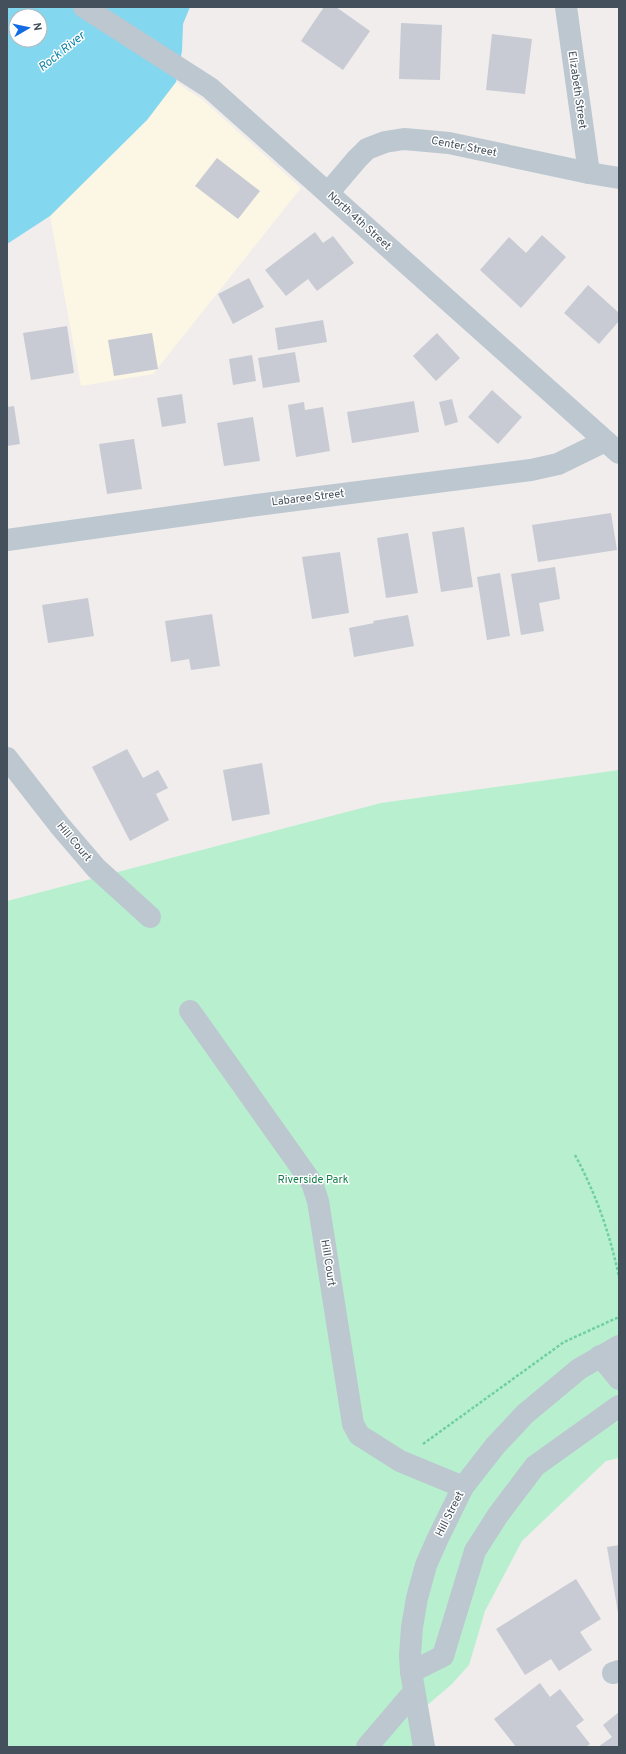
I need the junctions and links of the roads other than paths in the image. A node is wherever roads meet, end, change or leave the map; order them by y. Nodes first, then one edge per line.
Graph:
1 (84, 7) edge
2 (566, 7) edge
3 (589, 173) junction
4 (619, 178) edge
5 (328, 193) junction
6 (612, 447) edge
7 (7, 540) edge
8 (7, 758) edge
9 (150, 917) dead end
10 (190, 1011) dead end
11 (610, 1351) edge
12 (619, 1379) edge
13 (619, 1406) edge
14 (463, 1487) junction
15 (412, 1683) junction
16 (367, 1747) edge
17 (424, 1747) edge

1 - 5 street, North 4th Street
2 - 3 street, Elizabeth Street
3 - 4 street, Center Street
3 - 5 street, Center Street
5 - 6 street, North 4th Street
6 - 7 street, Labaree Street
8 - 9 street, Hill Court
10 - 14 street, Hill Court
11 - 12 street
11 - 14 street, Hill Street
13 - 15 street
14 - 15 street, Hill Street
15 - 16 street
15 - 17 street, Hill Street

